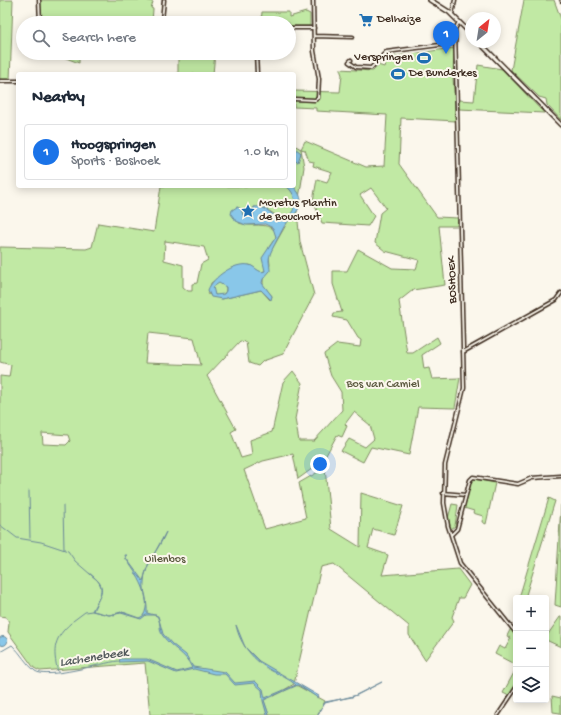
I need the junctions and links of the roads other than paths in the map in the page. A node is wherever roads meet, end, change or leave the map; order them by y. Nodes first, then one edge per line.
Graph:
1 (39, 0) edge
2 (164, 0) edge
3 (314, 0) edge
4 (430, 0) edge
5 (455, 0) edge
6 (452, 14) junction
7 (40, 16) edge
8 (162, 16) edge
9 (460, 22) junction
10 (465, 27) edge
11 (296, 28) edge
12 (314, 28) junction
13 (314, 36) junction
14 (353, 37) dead end
15 (456, 43) junction
16 (485, 48) edge
17 (256, 60) edge
18 (351, 60) dead end
19 (349, 62) junction
20 (347, 66) dead end
21 (256, 72) edge
22 (0, 81) edge
23 (16, 82) edge
24 (296, 99) edge
25 (561, 125) edge
26 (561, 293) edge
27 (463, 352) junction
28 (561, 476) edge
29 (443, 493) junction
30 (466, 495) junction
31 (451, 535) junction
32 (514, 631) edge
33 (513, 692) edge
34 (498, 715) edge

1 - 7 street
2 - 8 street
3 - 12 street
4 - 6 street
5 - 6 street
6 - 9 street
9 - 10 street
9 - 15 street, BOSHOEK
11 - 12 street
12 - 13 street
13 - 14 street
13 - 24 street
15 - 19 street
15 - 27 street, BOSHOEK
16 - 25 street
17 - 21 street
18 - 19 street
19 - 20 street
22 - 23 street
26 - 27 street
27 - 29 street, BOSHOEK
28 - 30 street
29 - 30 street
29 - 31 street, BOSHOEK
30 - 31 street
31 - 32 street, BOSHOEK
33 - 34 street

